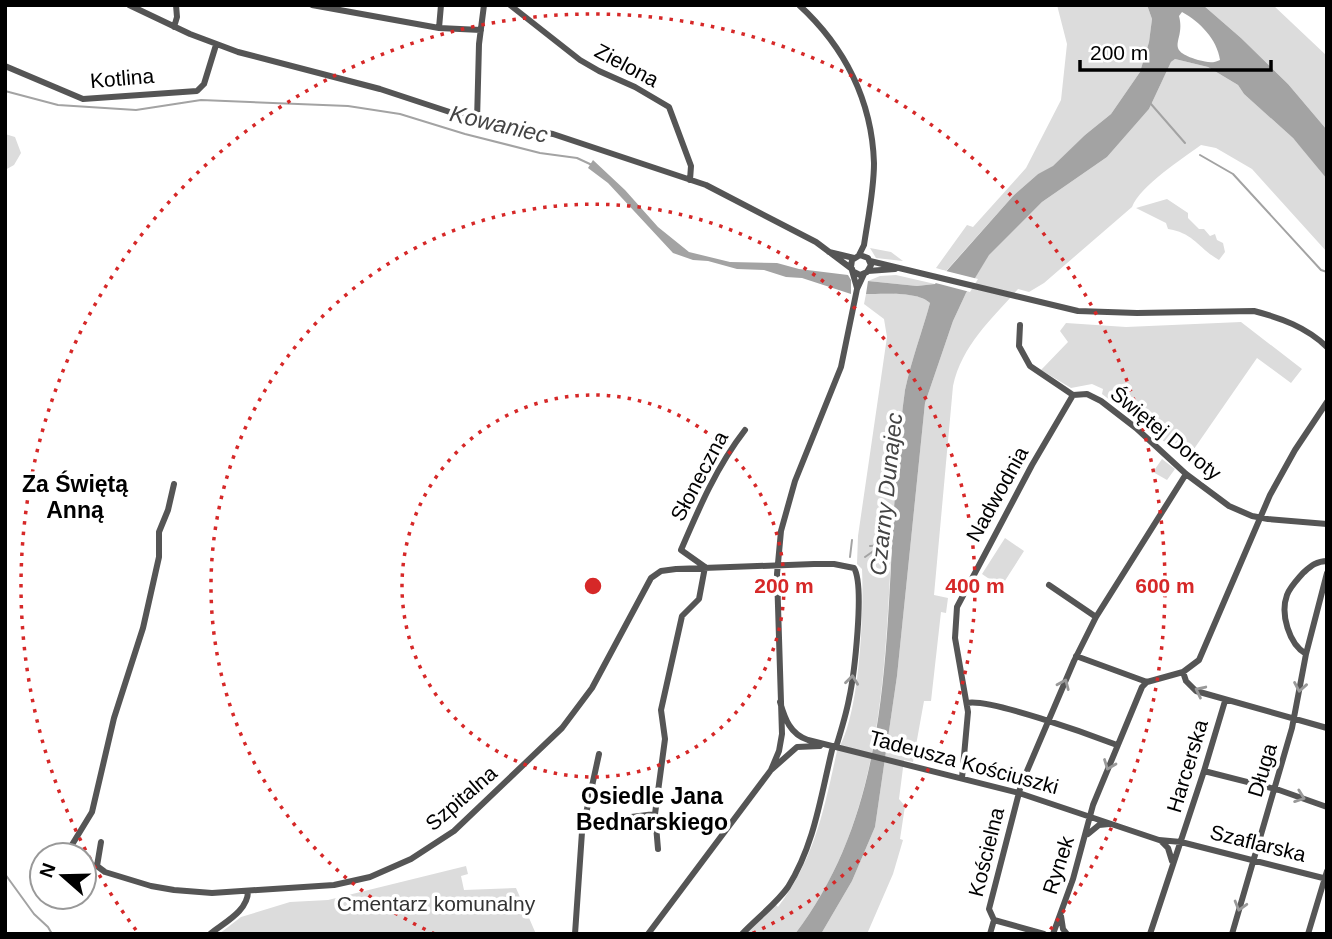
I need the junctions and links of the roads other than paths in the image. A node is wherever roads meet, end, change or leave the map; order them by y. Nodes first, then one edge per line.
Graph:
1 (129, 5) edge
2 (176, 5) edge
3 (312, 5) edge
4 (441, 5) edge
5 (484, 5) edge
6 (510, 5) edge
7 (799, 5) edge
8 (346, 8) edge
9 (174, 27) junction
10 (439, 28) junction
11 (481, 30) junction
12 (216, 45) junction
13 (5, 66) edge
14 (477, 121) junction
15 (690, 180) junction
16 (864, 245) junction
17 (829, 252) junction
18 (856, 256) junction
19 (868, 259) junction
20 (897, 269) junction
21 (853, 270) junction
22 (866, 273) junction
23 (857, 289) junction
24 (1020, 325) dead end
25 (1327, 347) edge
26 (1073, 394) junction
27 (1327, 402) edge
28 (745, 429) dead end
29 (1186, 474) junction
30 (174, 484) dead end
31 (1260, 518) junction
32 (1327, 524) edge
33 (1327, 561) edge
34 (777, 566) junction
35 (705, 568) junction
36 (1327, 573) edge
37 (1049, 585) dead end
38 (1096, 617) junction
39 (1306, 654) junction
40 (1076, 656) junction
41 (1183, 673) junction
42 (1147, 682) junction
43 (1225, 701) junction
44 (780, 702) junction
45 (967, 703) junction
46 (1294, 719) junction
47 (1048, 722) junction
48 (1327, 728) edge
49 (792, 731) junction
50 (782, 734) junction
51 (798, 737) junction
52 (781, 745) junction
53 (1116, 745) junction
54 (834, 746) junction
55 (793, 748) junction
56 (599, 754) dead end
57 (771, 770) junction
58 (1205, 771) junction
59 (962, 778) junction
60 (1274, 789) junction
61 (1019, 793) junction
62 (1327, 807) edge
63 (655, 814) junction
64 (1090, 815) junction
65 (584, 823) junction
66 (1112, 824) junction
67 (1087, 835) junction
68 (1159, 840) junction
69 (74, 841) edge
70 (101, 842) dead end
71 (1181, 842) junction
72 (658, 849) dead end
73 (98, 860) edge
74 (1254, 860) junction
75 (1171, 865) junction
76 (98, 867) edge
77 (1326, 876) edge
78 (248, 891) junction
79 (1061, 914) junction
80 (998, 920) junction
81 (211, 934) edge
82 (575, 934) edge
83 (648, 934) edge
84 (742, 934) edge
85 (990, 934) edge
86 (1044, 934) edge
87 (1053, 934) edge
88 (1067, 934) edge
89 (1150, 934) edge
90 (1232, 934) edge
91 (1308, 934) edge

1 - 9 street
2 - 9 street
3 - 8 street
4 - 10 street
5 - 11 street
6 - 15 street, Zielona
7 - 16 street
8 - 10 street
9 - 12 street
10 - 11 street
11 - 14 street
12 - 13 street, Kotlina
12 - 14 street
14 - 15 street
15 - 17 street
16 - 18 street
16 - 19 street
17 - 18 street
17 - 21 street
18 - 19 street
18 - 21 street
19 - 20 street
19 - 22 street
20 - 22 street
20 - 25 street
21 - 22 street
21 - 23 street
22 - 23 street
23 - 34 street
24 - 26 street, Świętej Doroty
26 - 29 street, Świętej Doroty
26 - 45 street, Nadwodnia
27 - 31 street
28 - 35 street, Słoneczna
29 - 31 street, Świętej Doroty
29 - 38 street, Kościelna
30 - 69 street
31 - 32 street, Świętej Doroty
31 - 41 street
33 - 39 street
34 - 35 street, Szpitalna
34 - 44 street
54 -> 34 street, Szpitalna
35 - 63 street
35 - 78 street, Szpitalna
36 - 39 street, Długa
37 - 38 street
38 - 40 street, Kościelna
39 -> 46 street, Długa
40 - 42 street
47 -> 40 street, Kościelna
41 - 42 street
43 -> 41 street
42 - 53 street
43 - 46 street
43 - 58 street, Harcerska
44 - 49 street
44 - 50 street
45 - 47 street
45 - 59 street, Nadwodnia
46 - 48 street
46 - 60 street, Długa
47 - 53 street
47 - 61 street, Kościelna
49 - 50 street
49 - 51 street
50 - 52 street
51 - 54 street, Tadeusza Kościuszki
51 - 55 street
52 - 55 street
52 - 57 street
53 -> 64 street
54 - 55 street, Tadeusza Kościuszki
54 - 59 street, Tadeusza Kościuszki
54 - 84 street
55 - 57 street
56 - 65 street
57 - 83 street
58 - 60 street
58 - 71 street, Harcerska
59 - 61 street, Tadeusza Kościuszki
60 -> 62 street
60 - 74 street, Długa
61 - 64 street, Tadeusza Kościuszki
61 - 80 street, Kościelna
63 - 65 street
63 - 72 street
64 - 66 street, Rynek
64 - 67 street, Rynek
65 - 82 street
66 - 67 street
66 - 68 street, Rynek
67 - 79 street, Rynek
68 - 71 street, Rynek
68 - 75 street
70 - 73 street
71 - 74 street, Szaflarska
71 - 75 street
74 - 77 street, Szaflarska
74 -> 90 street, Długa
75 - 89 street
76 - 78 street, Szpitalna
77 - 91 street
78 - 81 street
79 - 87 street, Rynek
79 - 88 street, Rynek
80 - 85 street, Kościelna
80 - 86 street

